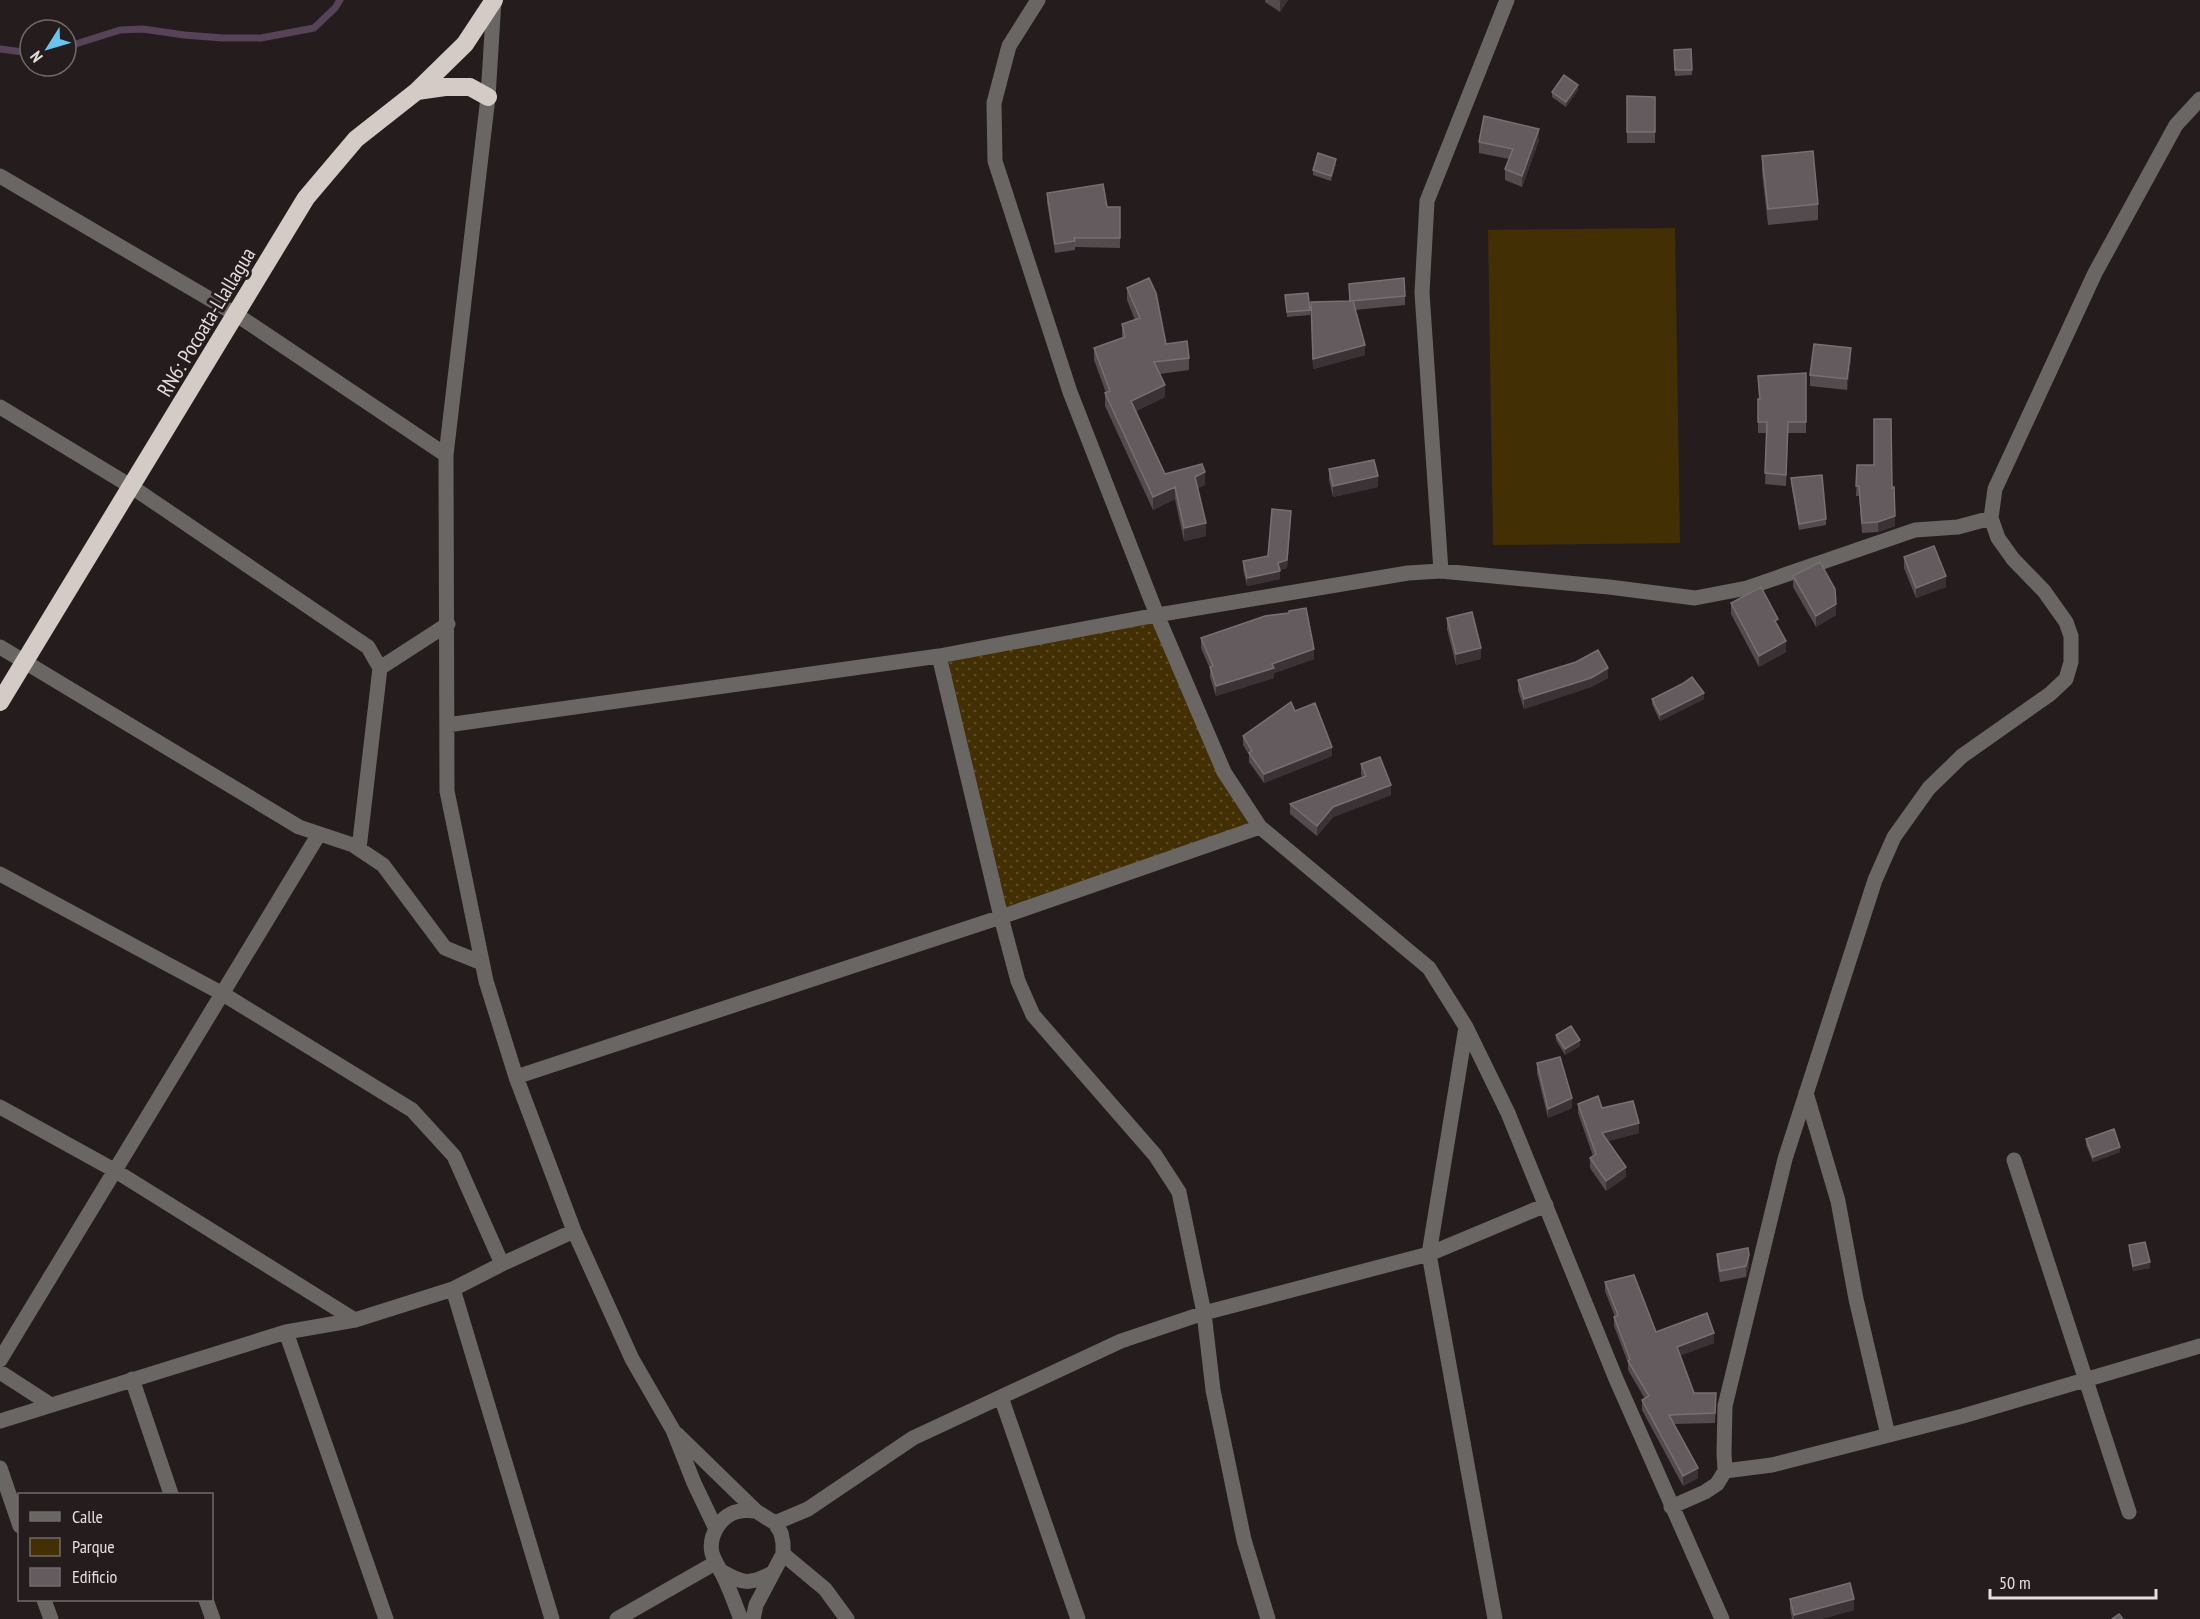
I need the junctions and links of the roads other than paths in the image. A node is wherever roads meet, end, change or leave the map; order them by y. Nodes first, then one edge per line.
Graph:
1 (494, 0) edge
2 (1038, 0) edge
3 (1507, 0) edge
4 (417, 90) junction
5 (488, 97) junction
6 (2200, 99) edge
7 (0, 176) edge
8 (237, 315) junction
9 (0, 407) edge
10 (446, 455) junction
11 (132, 487) junction
12 (1991, 518) junction
13 (1441, 571) junction
14 (1157, 615) junction
15 (448, 624) junction
16 (0, 647) edge
17 (939, 656) junction
18 (25, 662) junction
19 (380, 668) junction
20 (0, 702) edge
21 (447, 725) junction
22 (1260, 827) junction
23 (319, 834) junction
24 (358, 849) junction
25 (0, 874) edge
26 (1001, 917) junction
27 (482, 963) junction
28 (223, 994) junction
29 (1466, 1027) junction
30 (516, 1077) junction
31 (1806, 1093) junction
32 (0, 1107) edge
33 (2014, 1160) dead end
34 (114, 1170) junction
35 (1546, 1205) junction
36 (574, 1231) junction
37 (1429, 1254) junction
38 (502, 1263) junction
39 (453, 1289) junction
40 (1204, 1313) junction
41 (355, 1320) junction
42 (286, 1332) junction
43 (2200, 1346) edge
44 (0, 1360) edge
45 (0, 1372) edge
46 (132, 1379) junction
47 (2086, 1380) junction
48 (1001, 1397) junction
49 (51, 1405) junction
50 (0, 1421) edge
51 (673, 1430) junction
52 (1888, 1435) junction
53 (0, 1468) edge
54 (1725, 1472) junction
55 (171, 1493) edge
56 (1671, 1507) junction
57 (756, 1511) junction
58 (2129, 1512) dead end
59 (18, 1520) edge
60 (775, 1523) junction
61 (716, 1529) junction
62 (783, 1554) junction
63 (718, 1567) junction
64 (773, 1572) junction
65 (45, 1601) edge
66 (207, 1601) edge
67 (51, 1619) edge
68 (213, 1619) edge
69 (386, 1619) edge
70 (552, 1619) edge
71 (617, 1619) edge
72 (741, 1619) edge
73 (753, 1619) edge
74 (847, 1619) edge
75 (1078, 1619) edge
76 (1268, 1619) edge
77 (1495, 1619) edge
78 (1722, 1619) edge

1 - 4 highway, RN6: Pocoata-Llallagua
1 - 5 street
2 - 14 street
3 - 13 street
4 - 5 highway
4 - 8 highway, RN6: Pocoata-Llallagua
5 - 10 street
6 - 12 street
7 - 8 street
8 - 10 street
8 - 11 highway, RN6: Pocoata-Llallagua
9 - 11 street
10 - 15 street
11 - 18 highway, RN6: Pocoata-Llallagua
11 - 19 street
12 - 13 street
12 - 31 street
13 - 14 street
14 - 17 street
14 - 22 street
15 - 19 street
15 - 21 street
16 - 18 street
17 - 21 street
17 - 26 street
18 - 20 highway, RN6: Pocoata-Llallagua
18 - 23 street
19 - 24 street
21 - 27 street
22 - 26 street
22 - 29 street
23 - 24 street
23 - 28 street
24 - 27 street
25 - 28 street
26 - 30 street
26 - 40 street
27 - 30 street
28 - 34 street
28 - 38 street
29 - 35 street
29 - 37 street
30 - 36 street
31 - 52 street
31 - 54 street
32 - 34 street
33 - 47 street
34 - 41 street
34 - 44 street
35 - 37 street
35 - 56 street
36 - 38 street
36 - 51 street
37 - 40 street
37 - 77 street
38 - 39 street
39 - 41 street
39 - 70 street
40 - 48 street
40 - 76 street
41 - 42 street
42 - 46 street
42 - 69 street
43 - 47 street
45 - 49 street
46 - 49 street
46 - 55 street
47 - 52 street
47 - 58 street
48 - 60 street
48 - 75 street
49 - 50 street
51 - 57 street
51 - 61 street
52 - 54 street
53 - 59 street
54 - 56 street
56 - 78 street
57 - 60 street
57 - 61 street
60 - 62 street
61 - 63 street
62 - 64 street
62 - 74 street
63 - 64 street
63 - 71 street
63 - 72 street
64 - 73 street
65 - 67 street
66 - 68 street

